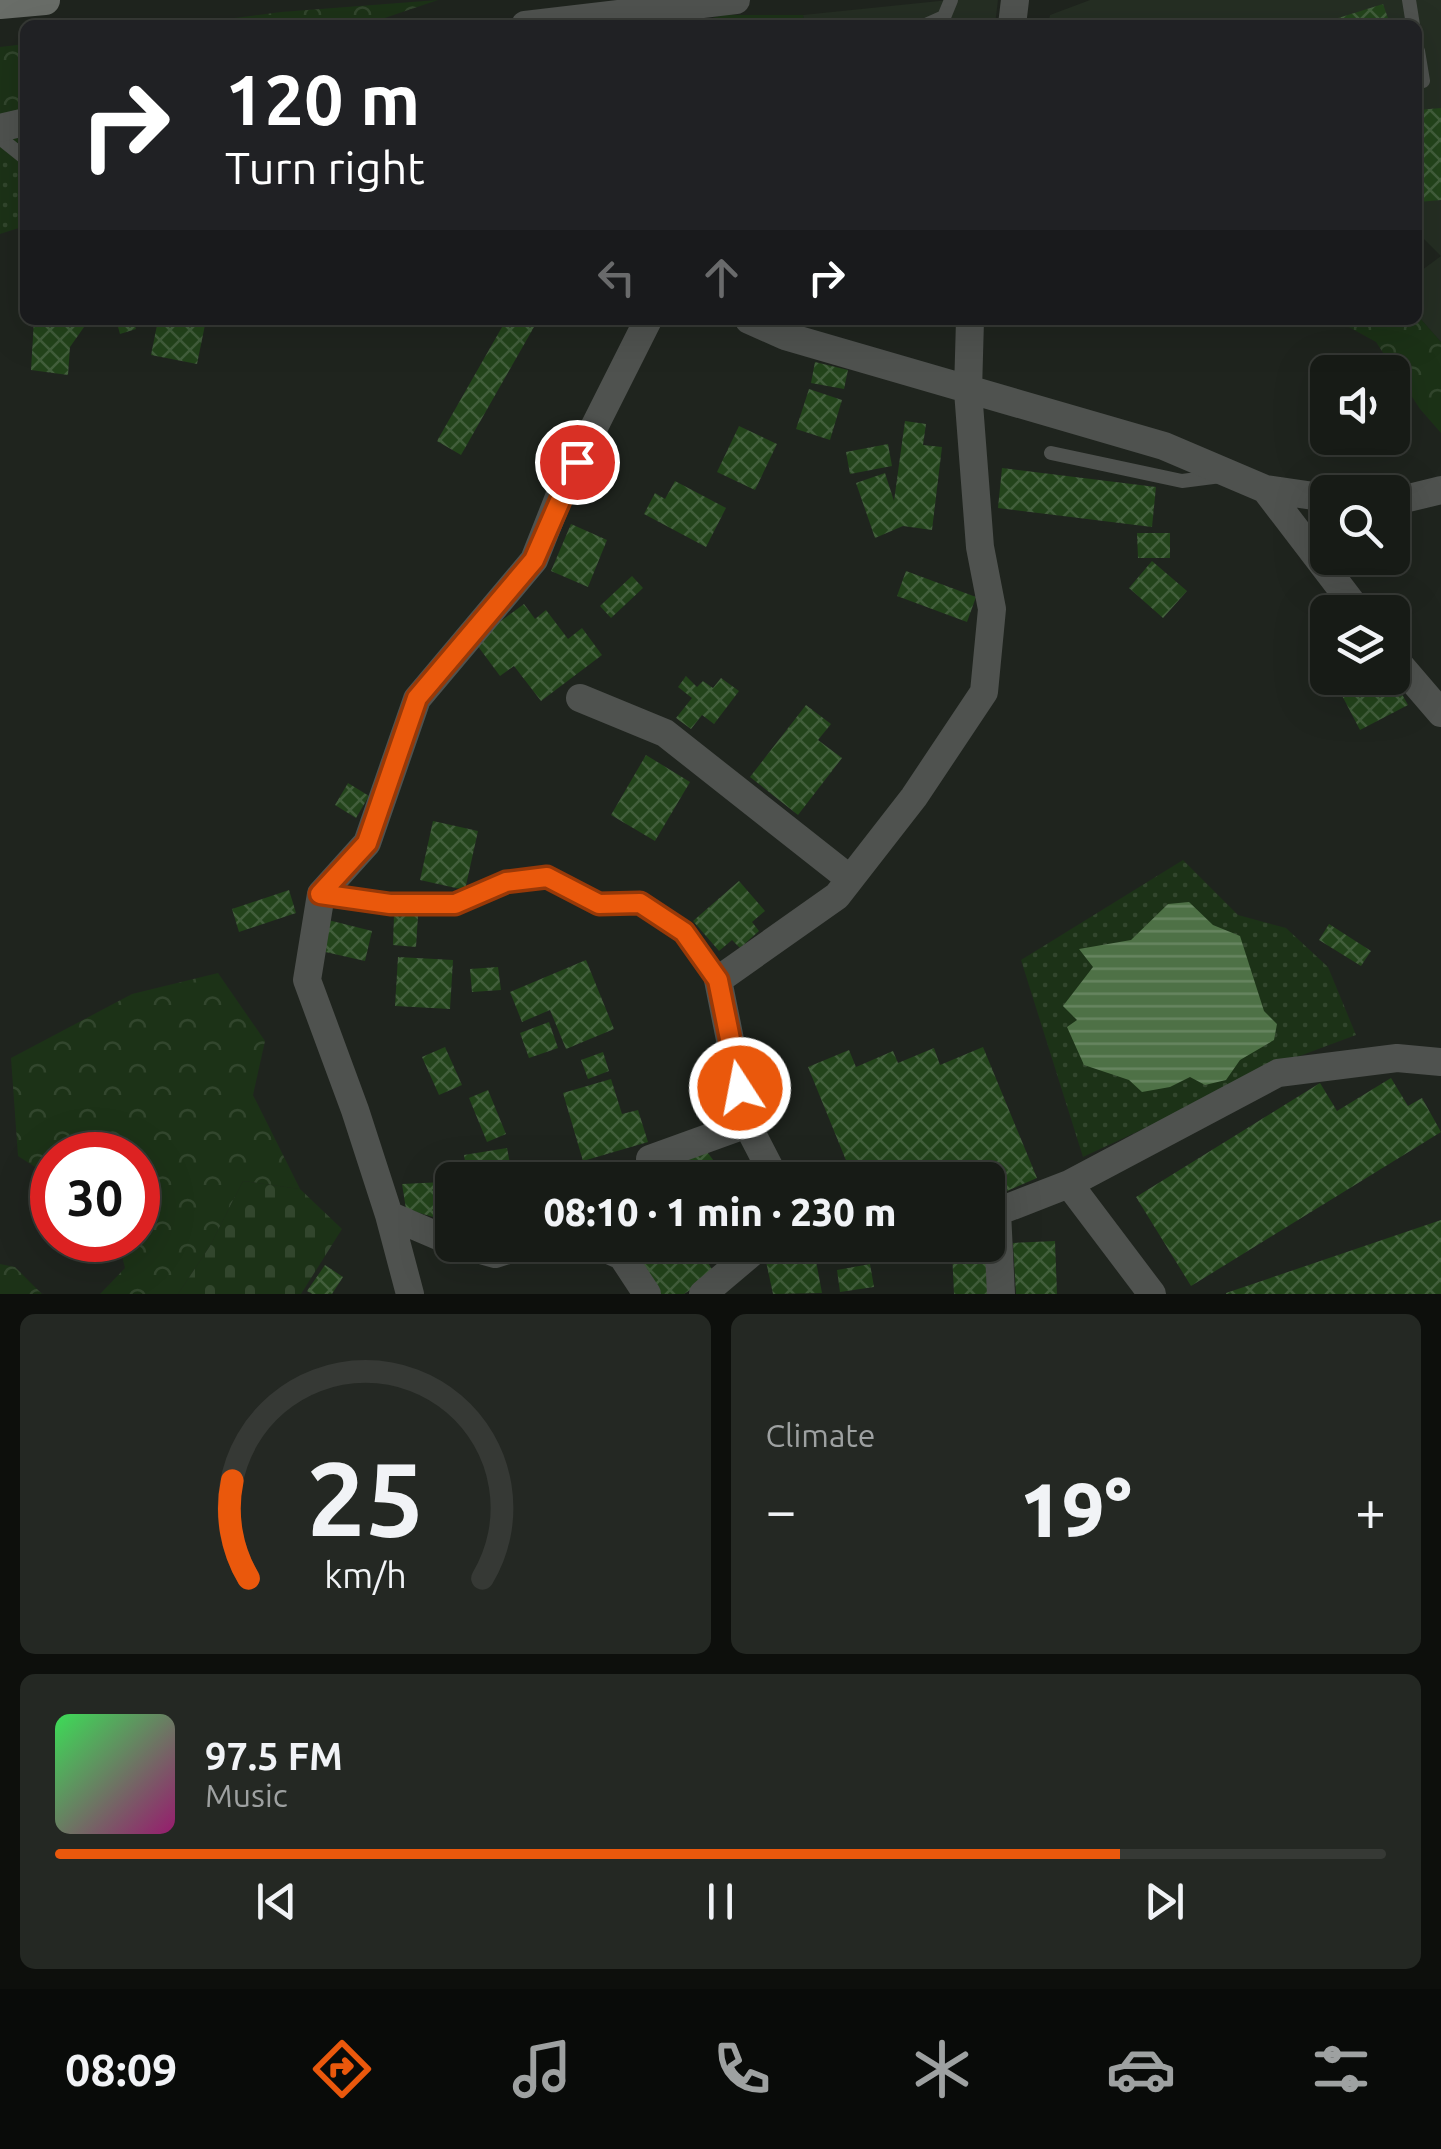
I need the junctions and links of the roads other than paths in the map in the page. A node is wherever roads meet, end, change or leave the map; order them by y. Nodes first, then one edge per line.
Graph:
1 (45, 0) edge
2 (736, 0) edge
3 (951, 0) edge
4 (0, 4) edge
5 (668, 16) edge
6 (604, 20) edge
7 (937, 20) edge
8 (1422, 75) edge
9 (1423, 81) dead end
10 (0, 138) edge
11 (20, 154) edge
12 (646, 325) edge
13 (760, 325) edge
14 (970, 325) edge
15 (968, 390) junction
16 (1051, 452) dead end
17 (1231, 475) junction
18 (1265, 489) junction
19 (1441, 490) edge
20 (1310, 495) edge
21 (1410, 498) edge
22 (1347, 595) edge
23 (1410, 677) edge
24 (580, 698) dead end
25 (1441, 712) edge
26 (850, 879) junction
27 (320, 894) junction
28 (718, 980) junction
29 (1441, 1062) edge
30 (747, 1124) junction
31 (650, 1159) dead end
32 (767, 1162) edge
33 (1068, 1184) junction
34 (1005, 1207) edge
35 (388, 1215) junction
36 (435, 1235) edge
37 (626, 1262) edge
38 (741, 1262) edge
39 (997, 1262) edge
40 (410, 1294) edge
41 (647, 1294) edge
42 (702, 1294) edge
43 (1001, 1294) edge
44 (1152, 1294) edge

1 - 4 main road
2 - 5 street
3 - 7 lane
5 - 6 street
8 - 9 lane
10 - 11 lane
12 - 27 street
13 - 15 street
14 - 15 street
15 - 17 street
15 - 26 street
16 - 17 lane
17 - 18 street
18 - 20 street
18 - 22 street
19 - 21 street
23 - 25 street
24 - 26 street
26 - 28 street
27 - 28 lane
27 - 35 street
28 - 30 street
29 - 33 street
30 - 31 street
30 - 32 street
33 - 34 street
33 - 44 street
35 - 36 street
35 - 40 street
37 - 41 street
38 - 42 street
39 - 43 street

